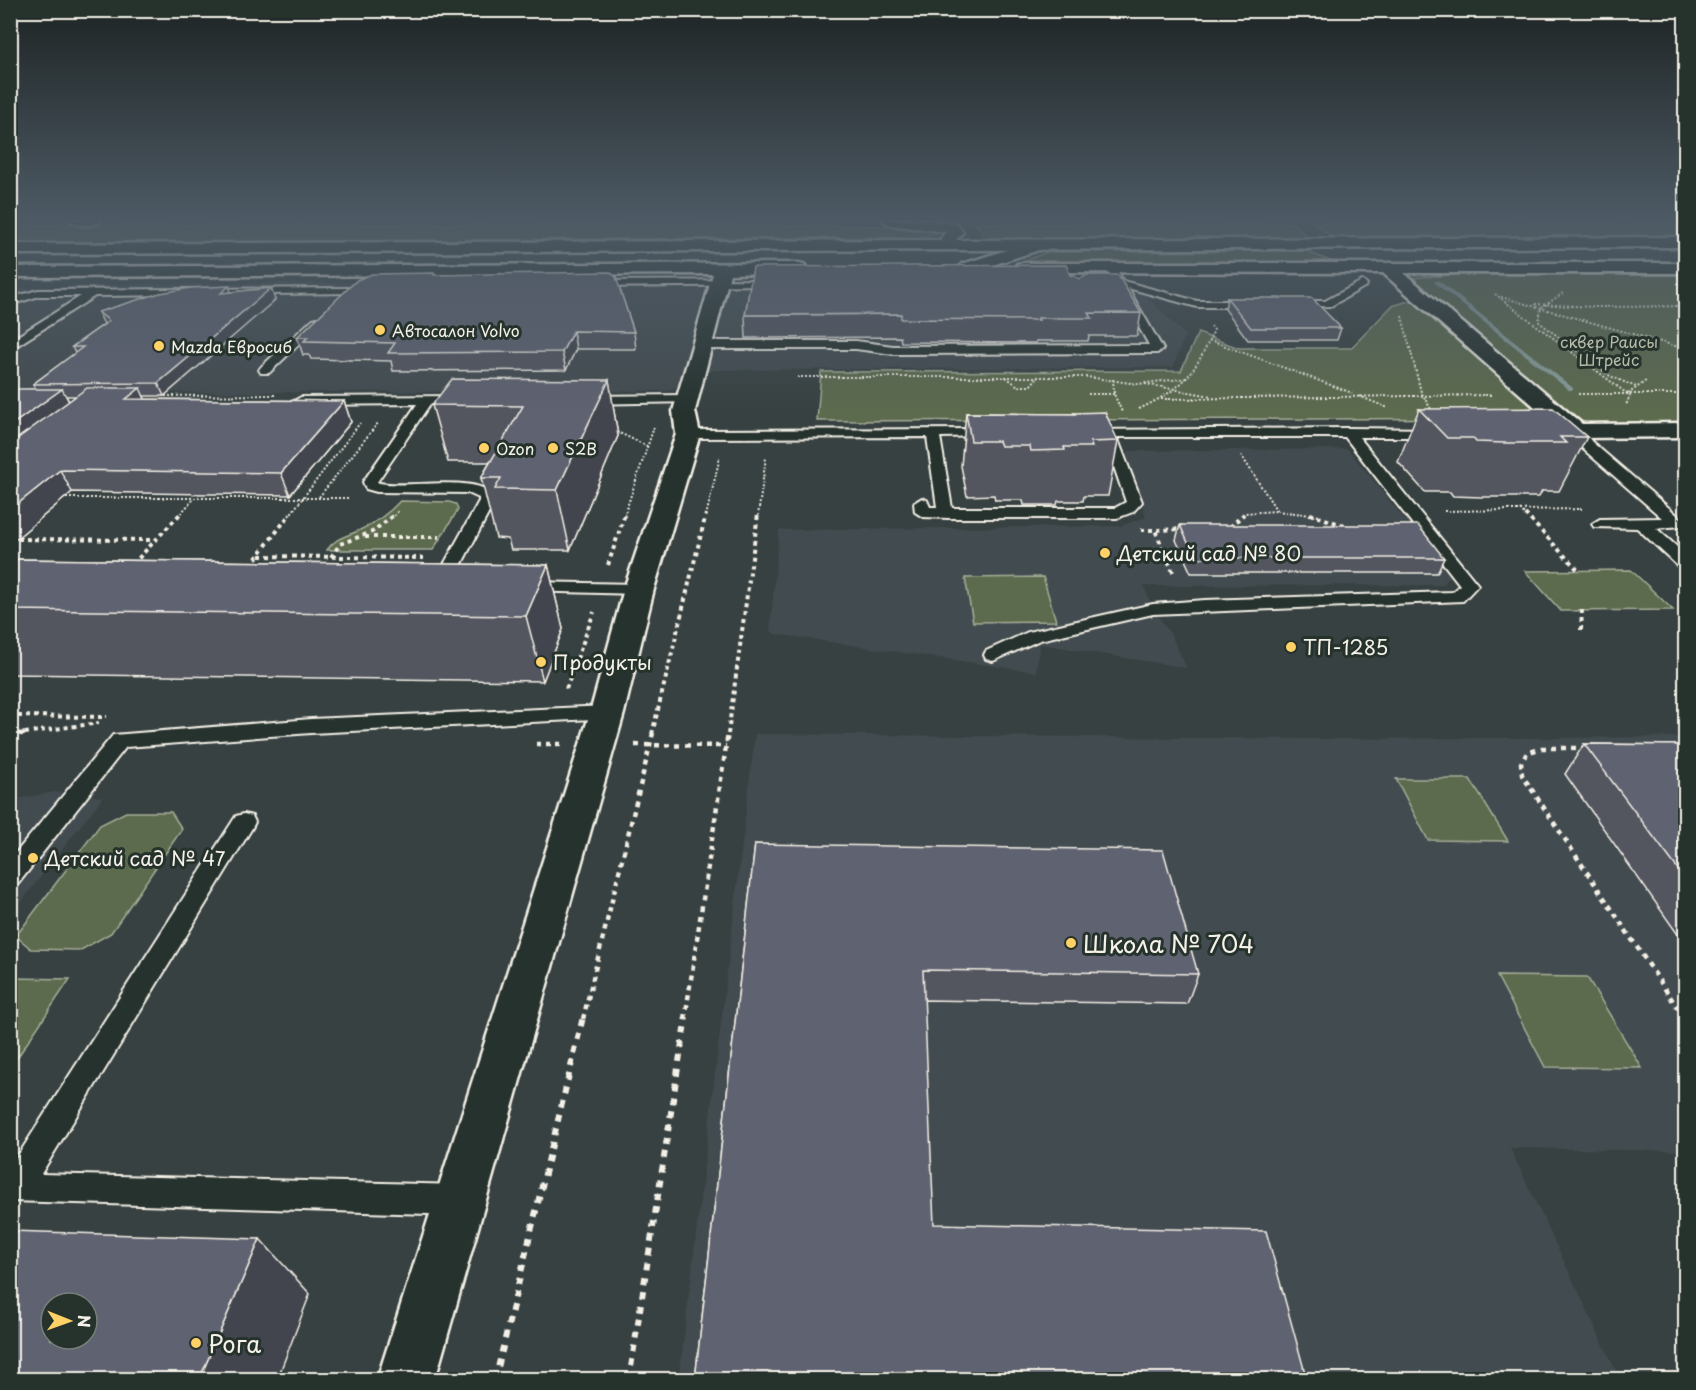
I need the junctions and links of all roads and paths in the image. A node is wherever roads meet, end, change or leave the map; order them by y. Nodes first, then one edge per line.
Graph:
1 (76, 285) edge
2 (82, 285) edge
3 (354, 285) edge
4 (719, 285) edge
5 (1115, 285) edge
6 (1137, 285) edge
7 (1360, 285) edge
8 (1365, 285) edge
9 (1407, 285) edge
10 (348, 291) junction
11 (1489, 291) dead end
12 (94, 292) junction
13 (1566, 292) dead end
14 (10, 294) edge
15 (38, 294) junction
16 (1498, 296) junction
17 (10, 302) edge
18 (1523, 303) junction
19 (1197, 304) junction
20 (1258, 304) edge
21 (1280, 304) edge
22 (1546, 305) junction
23 (1686, 306) edge
24 (1541, 308) junction
25 (1686, 315) edge
26 (1209, 340) junction
27 (1686, 343) edge
28 (702, 345) junction
29 (10, 347) edge
30 (1686, 349) edge
31 (265, 370) dead end
32 (797, 377) dead end
33 (1006, 377) junction
34 (1038, 377) junction
35 (1188, 378) junction
36 (1113, 379) junction
37 (1647, 380) dead end
38 (1138, 384) junction
39 (1636, 387) junction
40 (1175, 388) junction
41 (1089, 394) dead end
42 (1114, 394) junction
43 (1627, 394) junction
44 (1686, 394) edge
45 (1355, 395) junction
46 (1424, 395) junction
47 (1534, 395) junction
48 (1220, 398) junction
49 (1161, 399) junction
50 (426, 400) junction
51 (474, 400) edge
52 (568, 400) edge
53 (283, 401) edge
54 (384, 414) junction
55 (416, 415) junction
56 (687, 416) junction
57 (1123, 416) junction
58 (604, 425) edge
59 (1686, 430) edge
60 (1444, 431) junction
61 (1565, 431) junction
62 (1612, 431) junction
63 (1348, 432) junction
64 (1003, 433) edge
65 (1074, 433) edge
66 (1109, 433) junction
67 (1130, 433) junction
68 (933, 434) junction
69 (768, 441) junction
70 (647, 447) junction
71 (1237, 450) dead end
72 (57, 498) edge
73 (319, 498) junction
74 (352, 498) dead end
75 (195, 499) junction
76 (303, 500) junction
77 (922, 503) dead end
78 (403, 505) dead end
79 (1585, 508) dead end
80 (1519, 509) junction
81 (1462, 510) dead end
82 (1277, 511) junction
83 (945, 512) junction
84 (1600, 524) dead end
85 (1641, 524) junction
86 (1682, 524) edge
87 (1240, 528) edge
88 (1193, 529) edge
89 (1342, 529) edge
90 (365, 537) junction
91 (445, 537) dead end
92 (10, 539) edge
93 (155, 540) junction
94 (259, 556) junction
95 (331, 557) junction
96 (1686, 564) edge
97 (248, 568) edge
98 (139, 569) edge
99 (1578, 570) dead end
100 (1173, 572) dead end
101 (417, 585) joint
102 (1310, 585) dead end
103 (441, 586) junction
104 (464, 586) edge
105 (509, 587) edge
106 (588, 588) junction
107 (639, 589) junction
108 (1320, 603) junction
109 (1582, 610) dead end
110 (1581, 630) dead end
111 (993, 655) dead end
112 (112, 721) dead end
113 (619, 729) junction
114 (10, 735) edge
115 (536, 744) dead end
116 (572, 744) dead end
117 (650, 745) junction
118 (726, 746) junction
119 (1590, 748) edge
120 (244, 822) dead end
121 (10, 876) edge
122 (1686, 1021) edge
123 (460, 1200) junction
124 (406, 1380) edge
125 (495, 1380) edge
126 (629, 1380) edge

1 - 15 lane
2 - 12 lane
3 - 10 lane
4 - 28 street
5 - 28 lane
6 - 19 lane
7 - 21 lane
8 - 46 path
9 - 47 street
10 - 12 lane
10 - 31 lane
11 - 16 path
12 - 15 lane
12 - 29 lane
13 - 22 path
14 - 15 lane
15 - 17 lane
16 - 18 path
16 - 43 path
18 - 22 path
18 - 24 path
19 - 20 lane
19 - 26 path
22 - 23 path
22 - 24 path
24 - 30 path
24 - 39 path
25 - 27 path
26 - 35 path
26 - 45 path
28 - 56 street
32 - 33 path
33 - 34 path
33 - 34 path
34 - 36 path
35 - 38 path
35 - 40 path
36 - 38 path
36 - 42 path
37 - 39 path
38 - 40 path
39 - 43 path
40 - 48 path
40 - 49 path
41 - 42 path
42 - 57 path
43 - 44 path
43 - 47 path
43 - 62 path
45 - 46 path
45 - 48 path
45 - 60 path
46 - 47 path
46 - 60 path
47 - 61 street
48 - 49 path
49 - 57 path
50 - 51 lane
50 - 53 lane
50 - 55 lane
52 - 56 lane
54 - 55 path
54 - 73 path
54 - 76 path
55 - 103 lane
56 - 69 lane
56 - 70 path
56 - 107 street
57 - 67 path
58 - 70 path
59 - 62 street
60 - 63 lane
61 - 62 street
61 - 86 lane
63 - 67 lane
63 - 108 lane
64 - 68 lane
65 - 66 lane
66 - 67 lane
66 - 83 lane
68 - 69 lane
68 - 83 lane
69 - 117 path
69 - 118 path
70 - 106 path
71 - 82 path
72 - 75 path
73 - 74 path
73 - 76 path
75 - 76 path
75 - 93 path
76 - 94 path
77 - 83 lane
78 - 90 path
79 - 80 path
80 - 81 path
80 - 99 path
82 - 87 path
82 - 89 path
84 - 85 lane
85 - 86 lane
85 - 96 lane
88 - 100 path
90 - 91 path
90 - 95 path
92 - 93 path
93 - 98 path
94 - 95 path
94 - 97 path
95 - 101 path
101 - 103 lane
102 - 108 lane
103 - 104 lane
105 - 106 lane
106 - 107 lane
107 - 113 street
108 - 111 lane
109 - 110 path
112 - 114 path
113 - 117 path
113 - 121 lane
113 - 123 street
115 - 116 path
117 - 118 path
117 - 125 path
118 - 126 path
119 - 122 path
120 - 123 lane
123 - 124 street

